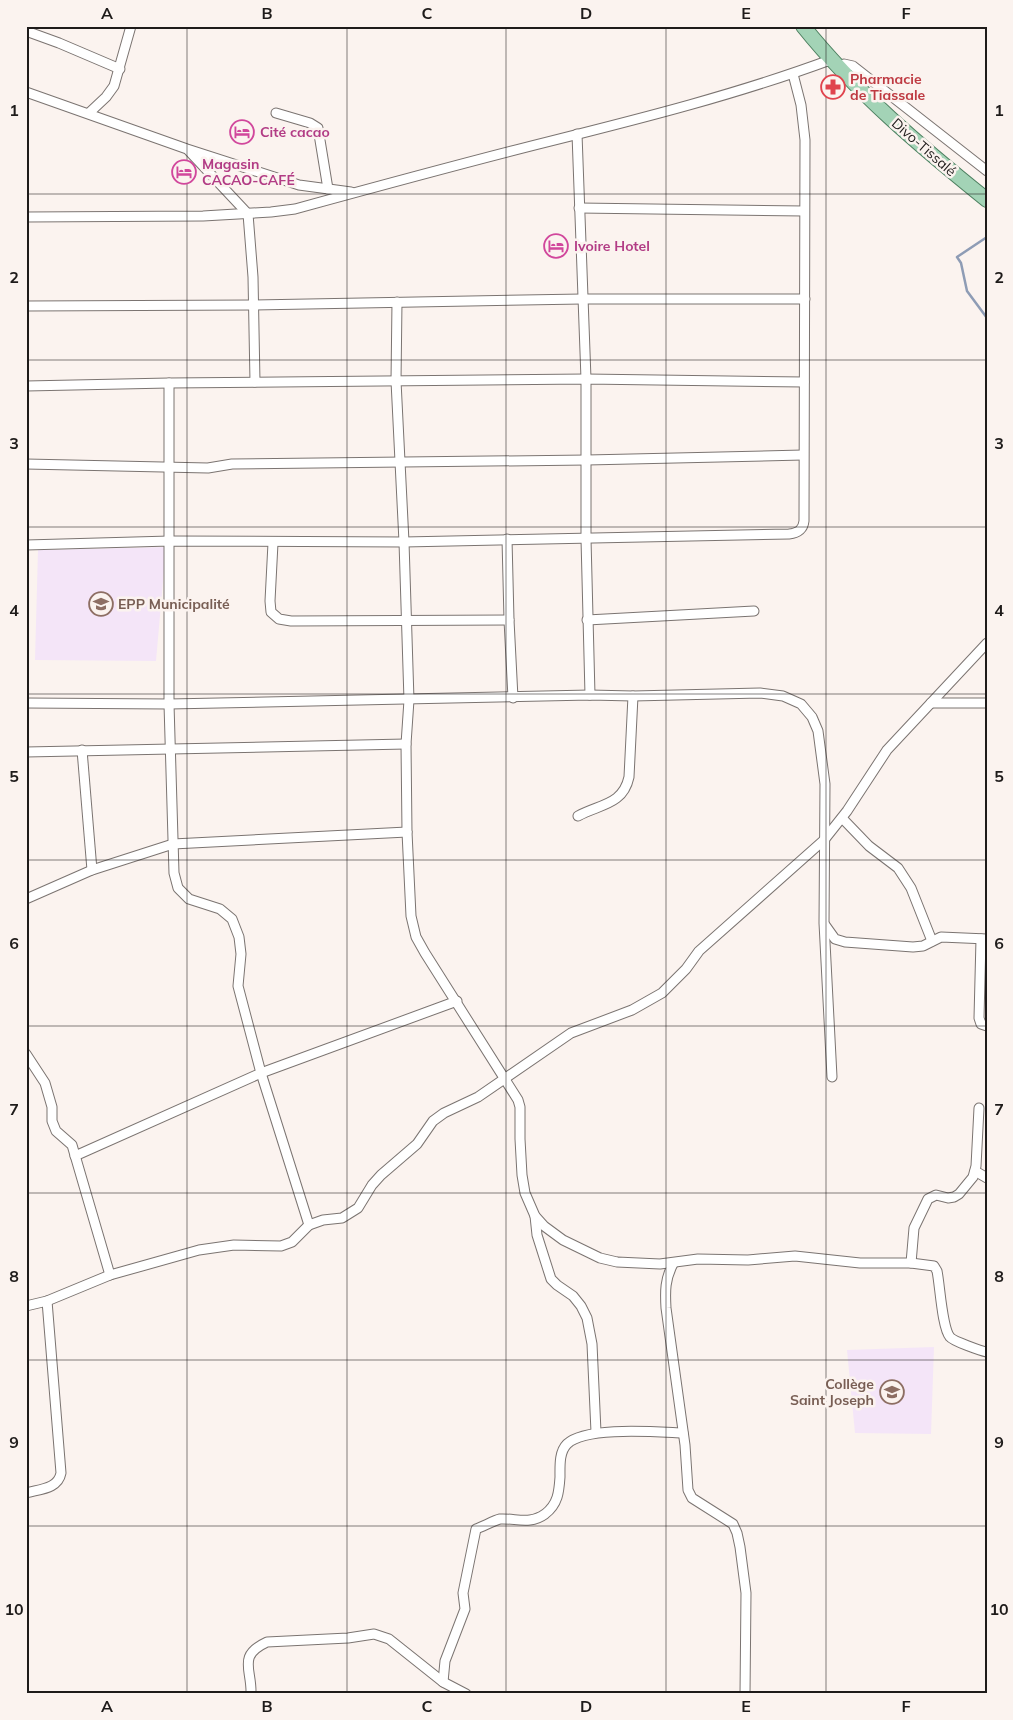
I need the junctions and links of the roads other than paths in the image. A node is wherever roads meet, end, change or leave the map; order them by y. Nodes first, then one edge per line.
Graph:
1 (131, 26) edge
2 (803, 26) edge
3 (26, 31) edge
4 (833, 63) junction
5 (120, 69) junction
6 (793, 74) junction
7 (26, 92) edge
8 (89, 113) junction
9 (276, 114) dead end
10 (578, 134) junction
11 (187, 149) junction
12 (987, 171) edge
13 (328, 189) junction
14 (356, 192) junction
15 (987, 200) edge
16 (579, 208) junction
17 (804, 211) junction
18 (248, 214) junction
19 (26, 217) edge
20 (582, 299) junction
21 (805, 299) junction
22 (397, 302) junction
23 (253, 305) junction
24 (26, 306) edge
25 (586, 379) junction
26 (396, 380) junction
27 (255, 382) junction
28 (804, 382) junction
29 (170, 383) junction
30 (26, 386) edge
31 (803, 455) junction
32 (587, 460) junction
33 (401, 461) junction
34 (26, 464) edge
35 (169, 466) junction
36 (586, 538) junction
37 (507, 539) junction
38 (170, 542) junction
39 (404, 542) junction
40 (274, 543) junction
41 (26, 545) edge
42 (754, 611) dead end
43 (509, 620) junction
44 (587, 620) junction
45 (406, 621) junction
46 (987, 643) edge
47 (590, 695) junction
48 (633, 696) junction
49 (513, 698) junction
50 (409, 700) junction
51 (26, 703) edge
52 (931, 703) junction
53 (987, 703) edge
54 (169, 704) junction
55 (406, 744) junction
56 (170, 749) junction
57 (82, 750) junction
58 (26, 752) edge
59 (578, 816) dead end
60 (842, 818) junction
61 (407, 832) junction
62 (824, 840) junction
63 (173, 844) junction
64 (92, 870) junction
65 (26, 899) edge
66 (824, 923) junction
67 (984, 939) edge
68 (932, 941) junction
69 (457, 1001) junction
70 (987, 1026) edge
71 (26, 1054) edge
72 (261, 1073) junction
73 (832, 1077) dead end
74 (506, 1078) junction
75 (979, 1108) dead end
76 (75, 1156) junction
77 (975, 1171) junction
78 (987, 1178) edge
79 (535, 1216) junction
80 (309, 1225) junction
81 (911, 1263) junction
82 (673, 1264) junction
83 (110, 1274) junction
84 (46, 1301) junction
85 (26, 1306) edge
86 (987, 1352) edge
87 (596, 1432) junction
88 (683, 1433) junction
89 (26, 1492) edge
90 (443, 1682) junction
91 (251, 1694) edge
92 (466, 1694) edge
93 (745, 1694) edge

1 - 5 street
2 - 4 main road, Divo-Tissalé
3 - 5 street
4 - 6 street
4 - 12 street
4 - 15 main road, Divo-Tissalé
5 - 8 street
6 - 10 street
6 - 17 street
7 - 8 street
8 - 11 street
9 - 13 street
10 - 14 street
10 - 16 street
11 - 13 street
11 - 18 street
13 - 14 street
14 - 18 street
16 - 17 street
16 - 20 street
17 - 21 street
18 - 19 street
18 - 23 street
20 - 21 street
20 - 22 street
20 - 25 street
21 - 28 street
22 - 23 street
22 - 26 street
23 - 24 street
23 - 27 street
25 - 26 street
25 - 28 street
25 - 32 street
26 - 27 street
26 - 33 street
27 - 29 street
28 - 31 street
29 - 30 street
29 - 35 street
31 - 32 street
31 - 36 street
32 - 33 street
32 - 36 street
33 - 35 street
33 - 39 street
34 - 35 street
35 - 38 street
36 - 37 street
36 - 44 street
37 - 39 street
37 - 43 street
38 - 40 street
38 - 41 street
38 - 54 street
39 - 40 street
39 - 45 street
40 - 45 street
42 - 44 street
43 - 45 street
43 - 49 street
44 - 47 street
45 - 50 street
46 - 52 street
47 - 48 street
47 - 49 street
48 - 59 street
48 - 62 street
49 - 50 street
50 - 54 street
50 - 55 street
51 - 54 street
52 - 53 street
52 - 60 street
54 - 56 street
55 - 56 street
55 - 61 street
56 - 57 street
56 - 63 street
57 - 58 street
57 - 64 street
60 - 62 street
60 - 68 street
61 - 63 street
61 - 69 street
62 - 66 street
62 - 74 street
63 - 64 street
63 - 72 street
64 - 65 street
66 - 68 street
66 - 73 street
67 - 68 street
67 - 70 street
69 - 72 street
69 - 74 street
71 - 76 street
72 - 76 street
72 - 80 street
74 - 79 street
74 - 80 street
75 - 77 street
76 - 83 street
77 - 78 street
77 - 81 street
79 - 82 street
79 - 87 street
80 - 83 street
81 - 82 street
81 - 86 street
82 - 88 street
83 - 84 street
84 - 85 street
84 - 89 street
87 - 88 street
87 - 90 street
88 - 93 street
90 - 91 street
90 - 92 street

